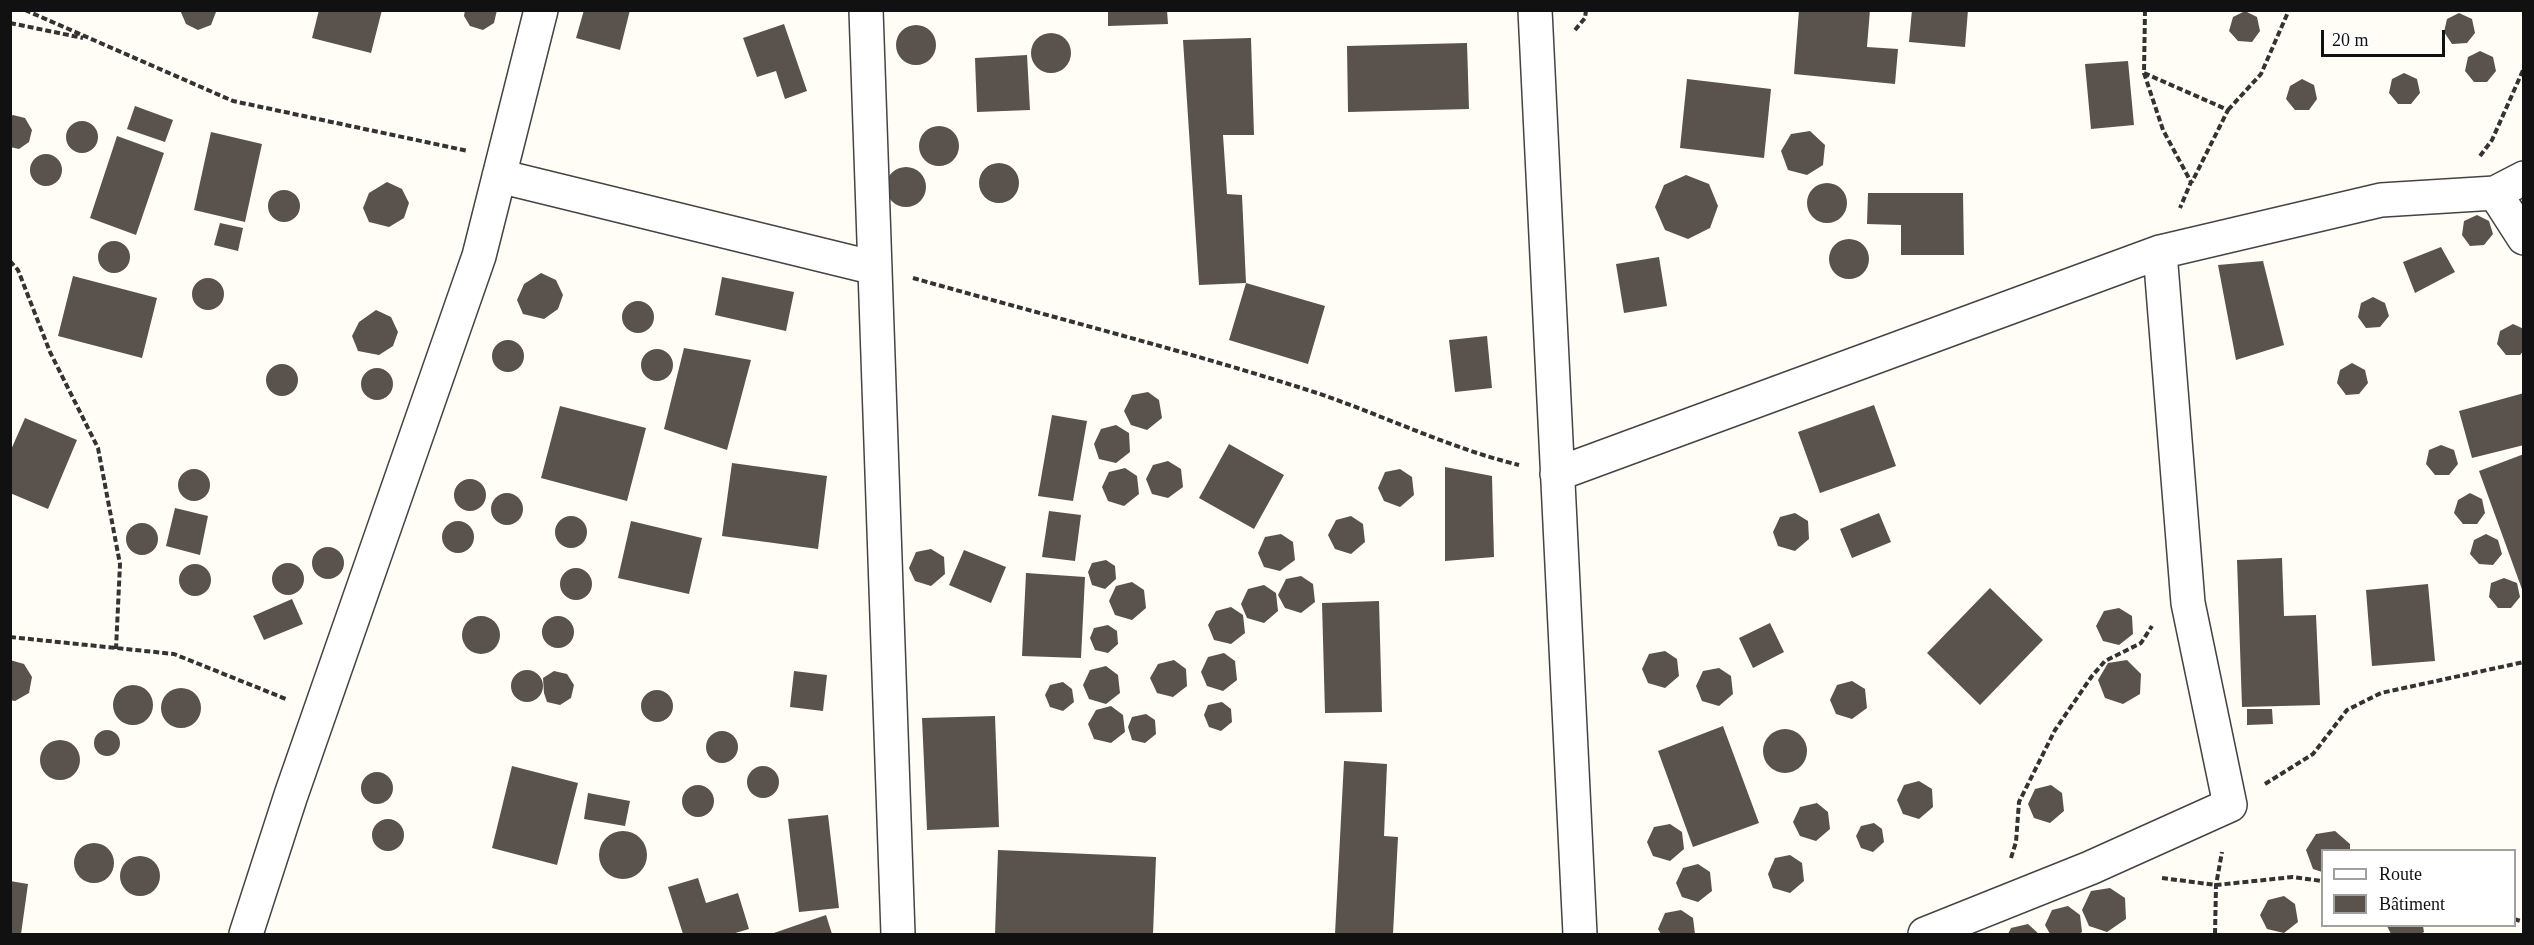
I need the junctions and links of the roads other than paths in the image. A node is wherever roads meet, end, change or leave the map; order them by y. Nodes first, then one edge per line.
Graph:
1 (541, 10) edge
2 (866, 10) edge
3 (1535, 10) edge
4 (501, 167) junction
5 (2509, 186) edge
6 (2523, 238) edge
7 (2160, 252) junction
8 (874, 268) junction
9 (1557, 474) junction
10 (246, 934) edge
11 (898, 934) edge
12 (1580, 934) edge
13 (1925, 934) edge

1 - 4 street
2 - 8 street
3 - 9 street
4 - 8 street
4 - 10 street
5 - 6 street
5 - 7 street
7 - 9 street
7 - 13 street
8 - 11 street
9 - 12 street

